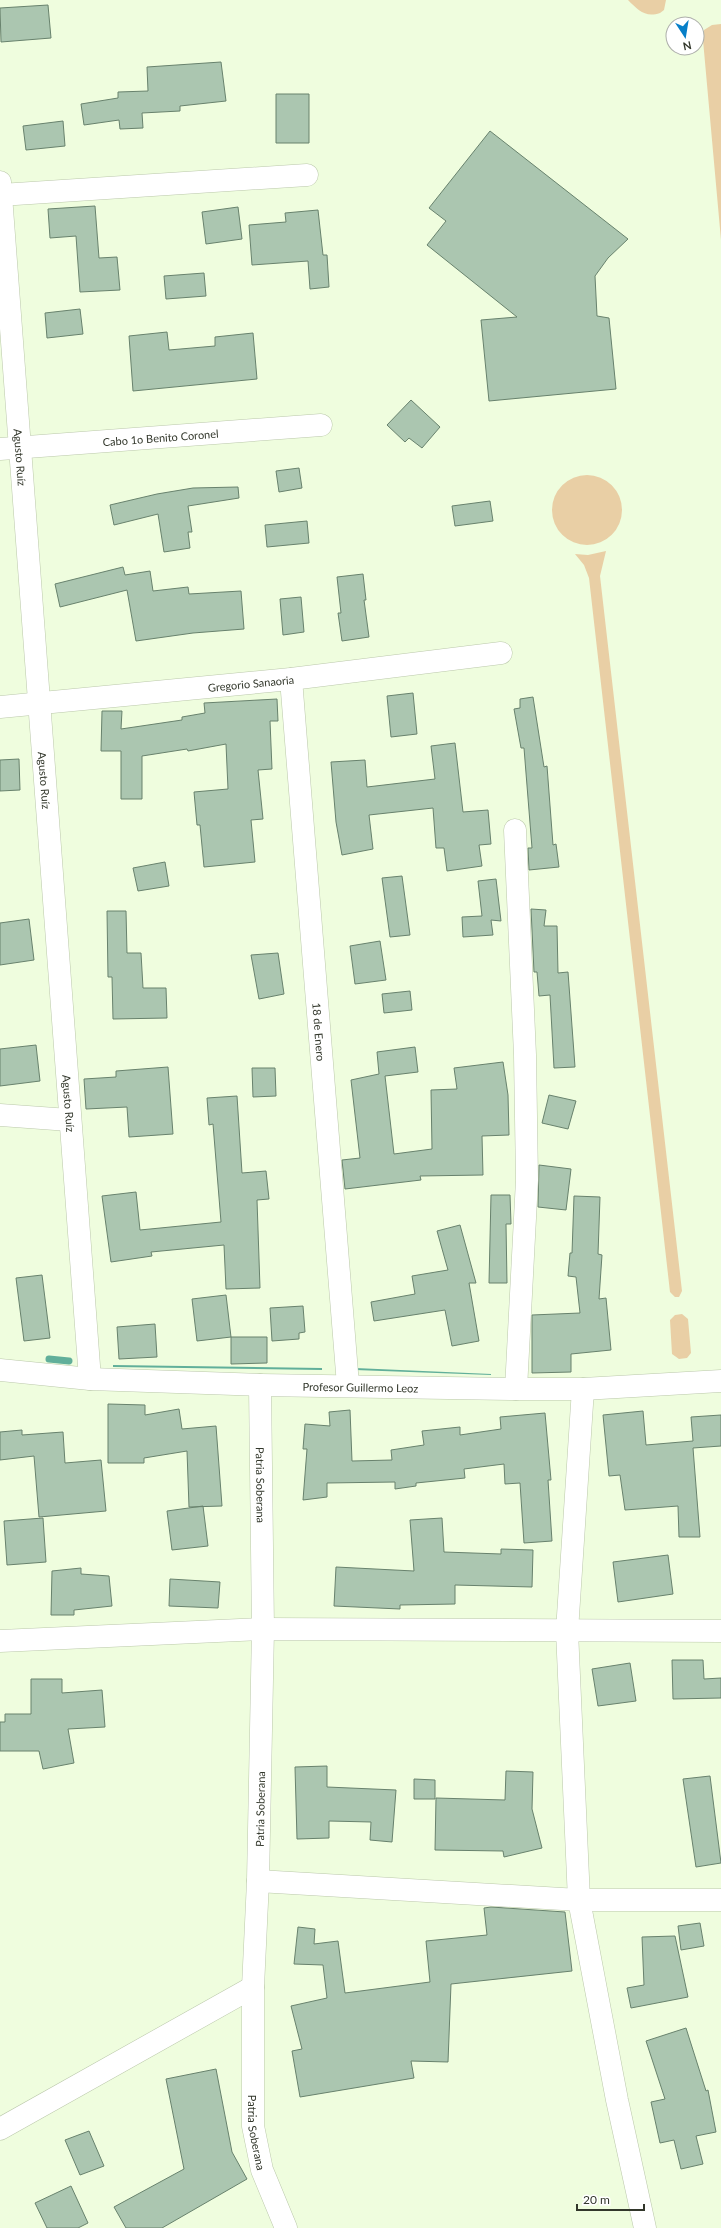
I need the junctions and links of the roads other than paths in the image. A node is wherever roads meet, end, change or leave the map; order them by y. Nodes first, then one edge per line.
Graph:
1 (307, 175) dead end
2 (0, 191) edge
3 (321, 425) dead end
4 (21, 448) junction
5 (0, 449) edge
6 (501, 652) dead end
7 (291, 679) junction
8 (39, 704) junction
9 (0, 707) edge
10 (515, 830) dead end
11 (0, 1115) edge
12 (70, 1120) junction
13 (0, 1370) edge
14 (90, 1379) junction
15 (721, 1381) edge
16 (260, 1385) junction
17 (348, 1385) junction
18 (516, 1389) junction
19 (584, 1389) junction
20 (263, 1629) junction
21 (567, 1631) junction
22 (721, 1631) edge
23 (0, 1641) edge
24 (258, 1881) junction
25 (579, 1900) junction
26 (721, 1900) edge
27 (253, 1988) junction
28 (0, 2129) edge
29 (286, 2228) edge
30 (645, 2228) edge

1 - 2 street
2 - 4 street, Agusto Ruíz
3 - 4 street, Cabo 1o Benito Coronel
4 - 5 street, Cabo 1o Benito Coronel
4 - 8 street, Agusto Ruíz
6 - 7 street, Gregorio Sanaoria
7 - 8 street, Gregorio Sanaoria
7 - 17 street, 18 de Enero
8 - 9 street, Gregorio Sanaoria
8 - 12 street, Agusto Ruíz
10 - 18 street
11 - 12 street
12 - 14 street, Agusto Ruíz
13 - 14 street, Profesor Guillermo Leoz
14 - 16 street, Profesor Guillermo Leoz
15 - 19 street, Profesor Guillermo Leoz
16 - 17 street, Profesor Guillermo Leoz
16 - 20 street, Patria Soberana
17 - 18 street, Profesor Guillermo Leoz
18 - 19 street, Profesor Guillermo Leoz
19 - 21 street
20 - 21 street
20 - 23 street
20 - 24 street, Patria Soberana
21 - 22 street
21 - 25 street
24 - 25 street
24 - 27 street, Patria Soberana
25 - 26 street
25 - 30 street
27 - 28 street
27 - 29 street, Patria Soberana

